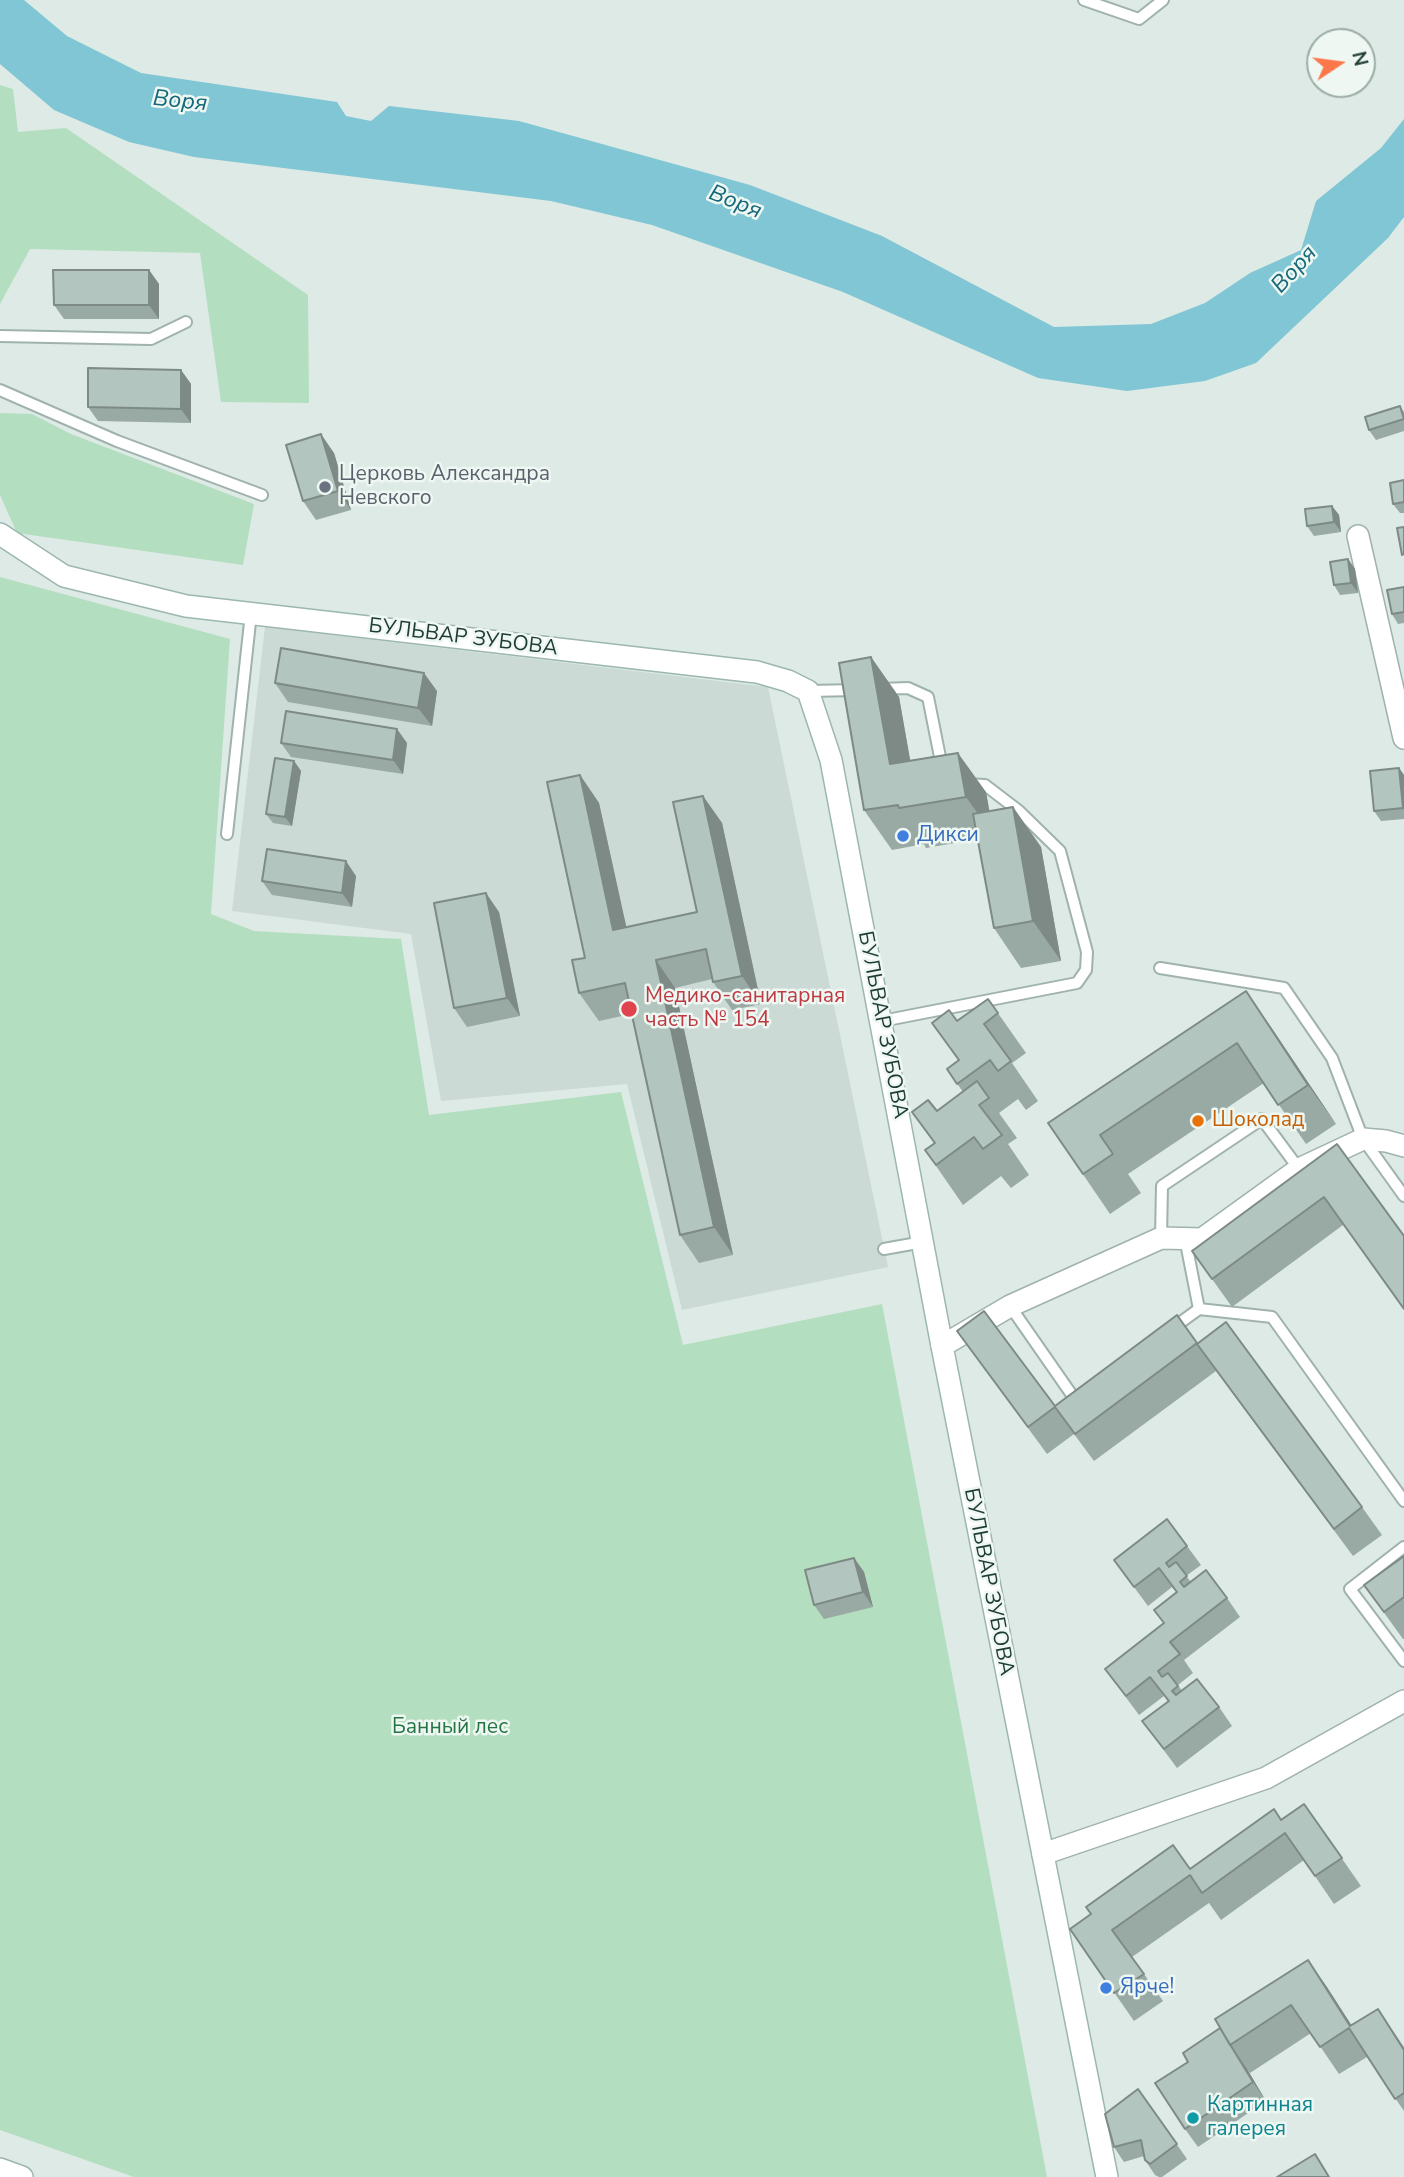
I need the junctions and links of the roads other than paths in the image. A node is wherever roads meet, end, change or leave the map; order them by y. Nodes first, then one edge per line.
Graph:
1 (1084, 0) edge
2 (1163, 0) edge
3 (186, 322) dead end
4 (0, 337) edge
5 (0, 390) edge
6 (262, 495) dead end
7 (0, 534) edge
8 (1358, 536) dead end
9 (251, 613) junction
10 (1399, 689) edge
11 (808, 691) junction
12 (1404, 738) edge
13 (945, 783) edge
14 (958, 783) edge
15 (227, 834) dead end
16 (1160, 968) dead end
17 (882, 1021) junction
18 (1363, 1139) junction
19 (1404, 1146) edge
20 (1299, 1169) junction
21 (1404, 1196) edge
22 (1161, 1238) junction
23 (1185, 1238) junction
24 (923, 1242) junction
25 (884, 1249) dead end
26 (1010, 1306) junction
27 (1199, 1309) junction
28 (1165, 1334) edge
29 (942, 1346) junction
30 (1086, 1390) edge
31 (1404, 1501) edge
32 (1404, 1546) edge
33 (1404, 1661) edge
34 (1404, 1701) edge
35 (1043, 1854) junction
36 (0, 2169) edge
37 (22, 2177) edge
38 (1107, 2177) edge

1 - 2 lane
3 - 4 lane
5 - 6 lane
7 - 9 street, БУЛЬВАР ЗУБОВА
8 - 10 street
9 - 11 street, БУЛЬВАР ЗУБОВА
9 - 15 lane
10 - 12 street
11 - 13 lane
11 - 17 street, БУЛЬВАР ЗУБОВА
14 - 17 lane
16 - 18 lane
17 - 24 street, БУЛЬВАР ЗУБОВА
18 - 19 street
18 - 20 street
18 - 21 lane
20 - 22 lane
20 - 23 street
22 - 23 street
22 - 26 street
23 - 27 lane
24 - 25 lane
24 - 29 street, БУЛЬВАР ЗУБОВА
26 - 29 street
26 - 30 lane
27 - 28 lane
27 - 31 lane
29 - 35 street, БУЛЬВАР ЗУБОВА
32 - 33 lane
34 - 35 street
35 - 38 street, БУЛЬВАР ЗУБОВА
36 - 37 street

